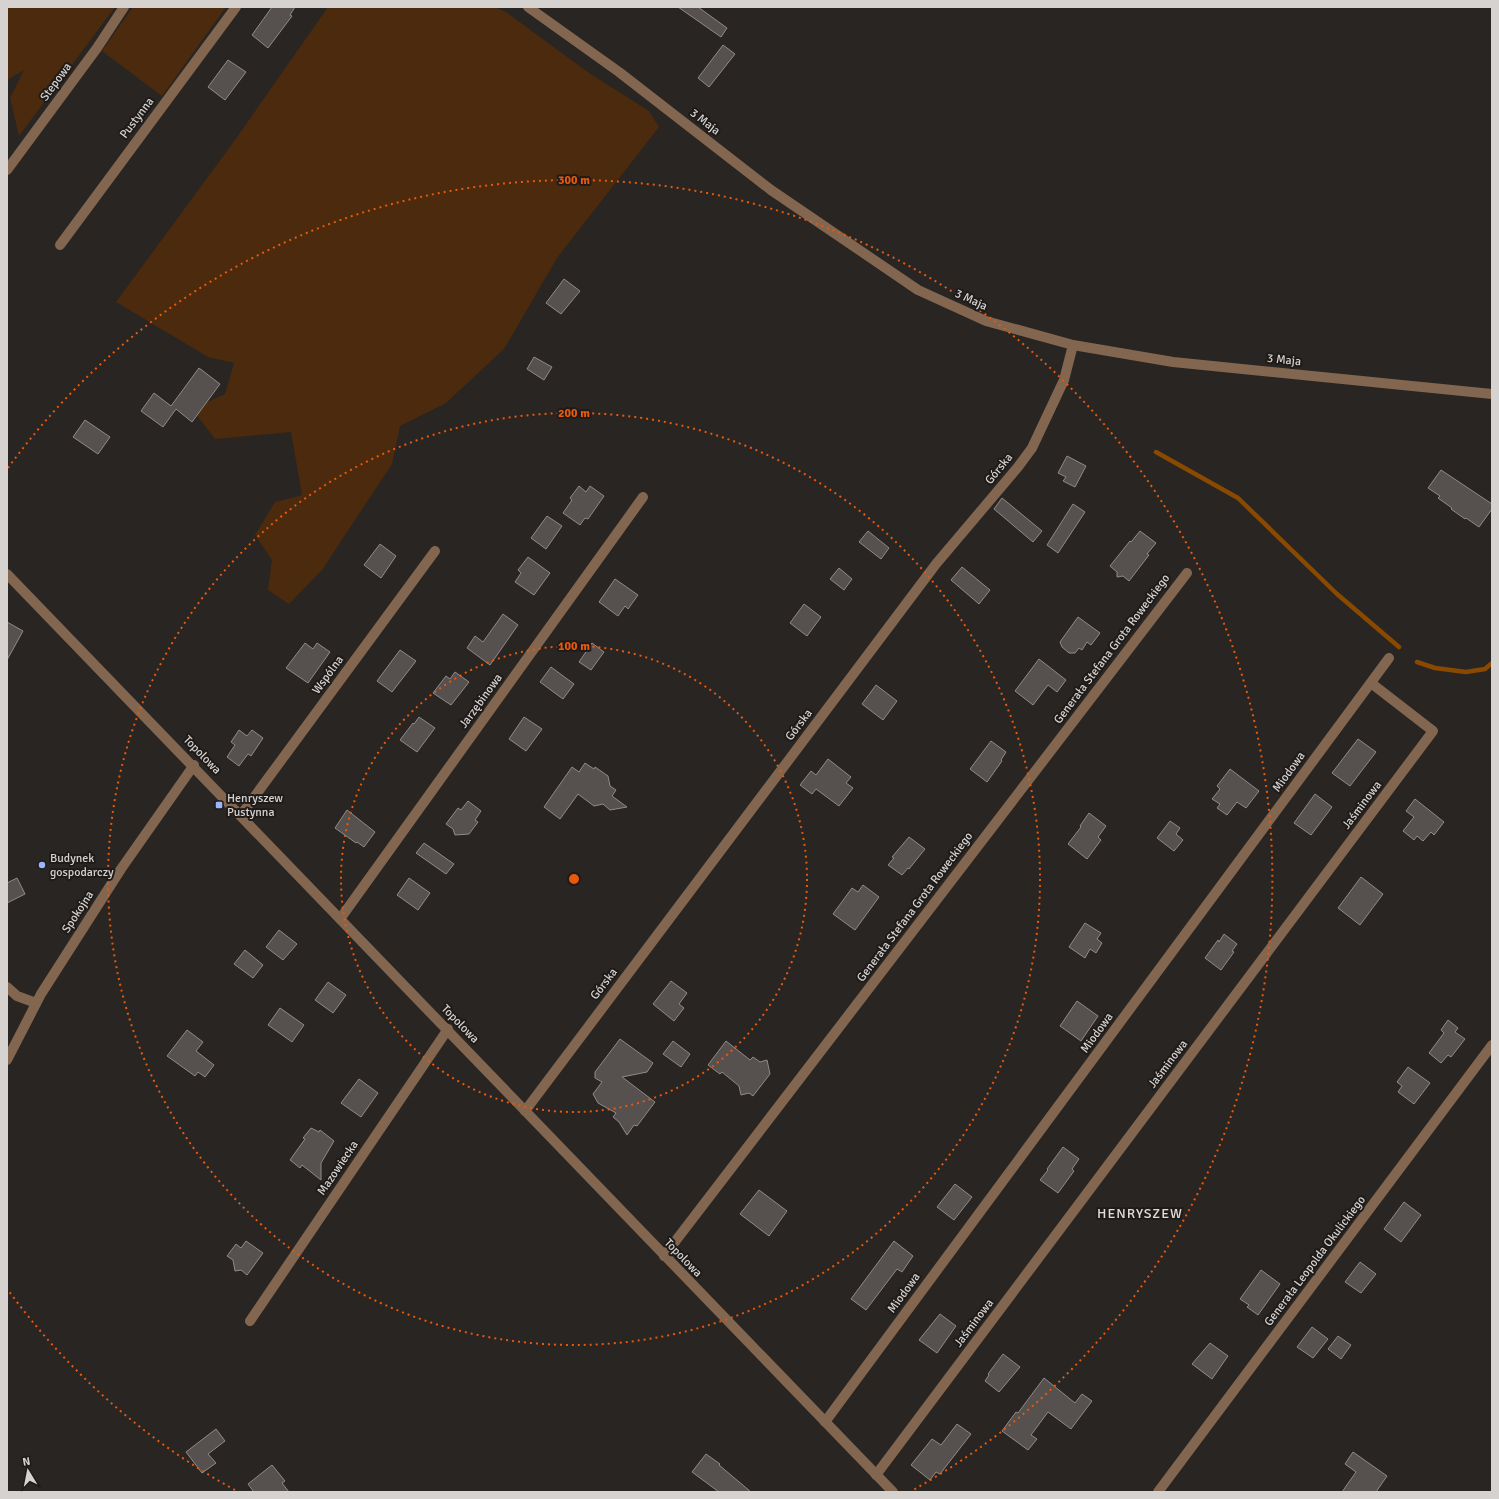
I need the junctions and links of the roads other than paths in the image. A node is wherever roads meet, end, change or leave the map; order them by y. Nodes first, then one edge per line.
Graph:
1 (124, 7) edge
2 (236, 7) edge
3 (528, 7) edge
4 (7, 170) edge
5 (60, 245) dead end
6 (1073, 345) junction
7 (1492, 394) edge
8 (642, 498) dead end
9 (435, 551) dead end
10 (1187, 573) dead end
11 (7, 574) edge
12 (1390, 658) dead end
13 (1371, 683) junction
14 (194, 766) junction
15 (242, 815) junction
16 (340, 919) junction
17 (7, 987) edge
18 (36, 1003) junction
19 (448, 1029) junction
20 (1492, 1045) edge
21 (7, 1060) edge
22 (525, 1111) junction
23 (664, 1256) junction
24 (250, 1321) dead end
25 (825, 1422) junction
26 (876, 1475) junction
27 (893, 1492) edge
28 (1158, 1492) edge

1 - 4 street, Stepowa
2 - 5 street, Pustynna
3 - 6 street, 3 Maja
6 - 7 street, 3 Maja
6 - 22 street, Górska
8 - 16 street, Jarzębinowa
9 - 15 street, Wspólna
10 - 23 street, Generała Stefana Grota Roweckiego
11 - 14 street, Topolowa
12 - 13 street, Miodowa
13 - 25 street, Miodowa
13 - 26 street, Jaśminowa
14 - 15 street, Topolowa
14 - 18 street, Spokojna
15 - 16 street, Topolowa
16 - 19 street, Topolowa
17 - 18 street
18 - 21 street, Spokojna
19 - 22 street, Topolowa
19 - 24 street, Mazowiecka
20 - 28 street, Generała Leopolda Okulickiego
22 - 23 street, Topolowa
23 - 25 street, Topolowa
25 - 26 street, Topolowa
26 - 27 street, Topolowa

